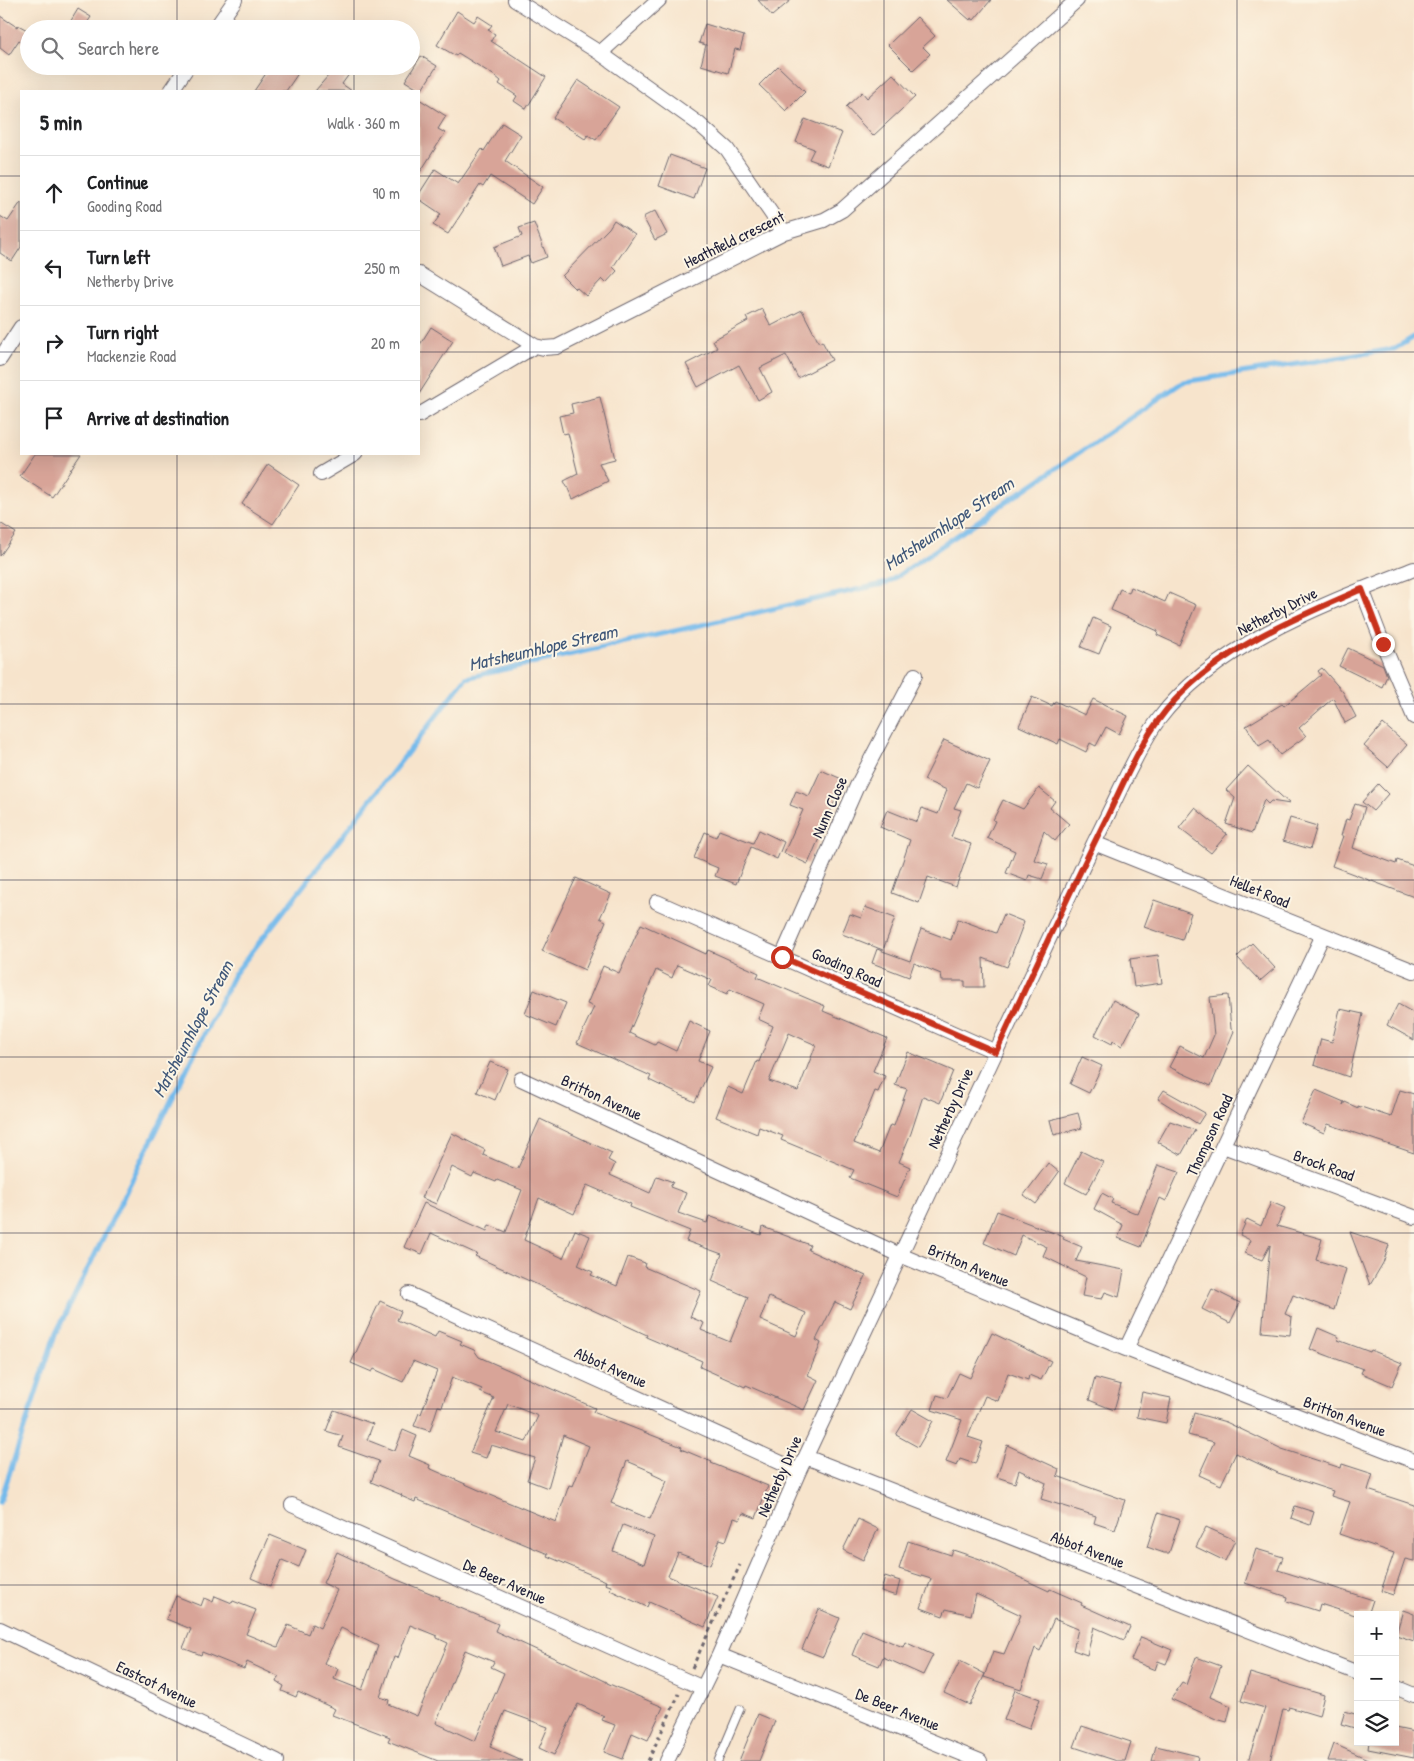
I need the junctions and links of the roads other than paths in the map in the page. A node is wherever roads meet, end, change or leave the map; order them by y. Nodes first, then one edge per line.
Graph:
1 (235, 0) edge
2 (515, 0) edge
3 (659, 0) edge
4 (1077, 0) edge
5 (221, 20) edge
6 (600, 53) junction
7 (182, 75) edge
8 (172, 90) edge
9 (784, 232) junction
10 (420, 275) edge
11 (20, 329) edge
12 (535, 346) junction
13 (0, 359) edge
14 (420, 415) edge
15 (353, 455) edge
16 (320, 474) dead end
17 (1414, 569) edge
18 (1362, 589) junction
19 (915, 675) dead end
20 (1414, 717) edge
21 (1094, 843) junction
22 (657, 902) dead end
23 (1323, 935) junction
24 (782, 957) junction
25 (1414, 971) edge
26 (996, 1052) junction
27 (521, 1079) dead end
28 (1223, 1146) junction
29 (1414, 1217) edge
30 (900, 1255) junction
31 (409, 1294) dead end
32 (1126, 1349) junction
33 (806, 1457) junction
34 (1414, 1461) edge
35 (799, 1471) junction
36 (292, 1505) dead end
37 (0, 1629) edge
38 (719, 1655) junction
39 (1354, 1671) edge
40 (703, 1688) junction
41 (1399, 1689) edge
42 (1414, 1695) edge
43 (740, 1709) dead end
44 (277, 1761) edge
45 (667, 1761) edge
46 (718, 1761) edge
47 (978, 1761) edge

1 - 5 street
2 - 6 street
3 - 6 street
4 - 9 street, Heathfield crescent
6 - 9 street
7 - 8 street
9 - 12 street, Heathfield crescent
10 - 12 street
11 - 13 street
12 - 14 street
15 - 16 street
17 - 18 street, Netherby Drive
18 - 20 street
18 - 21 street, Netherby Drive
19 - 24 street, Nunn Close
21 - 23 street, Hellet Road
21 - 26 street, Netherby Drive
22 - 24 street, Gooding Road
23 - 25 street, Hellet Road
23 - 28 street, Thompson Road
24 - 26 street, Gooding Road
26 - 30 street, Netherby Drive
27 - 30 street, Britton Avenue
28 - 29 street, Brock Road
28 - 32 street, Thompson Road
30 - 32 street, Britton Avenue
30 - 33 street, Netherby Drive
31 - 35 street, Abbot Avenue
32 - 34 street, Britton Avenue
33 - 35 street, Netherby Drive
33 - 39 street, Abbot Avenue
35 - 38 street, Netherby Drive
36 - 40 street, De Beer Avenue
37 - 44 street, Eastcot Avenue
38 - 40 street, Netherby Drive
38 - 47 street, De Beer Avenue
40 - 45 street, Netherby Drive
41 - 42 street
43 - 46 lane

